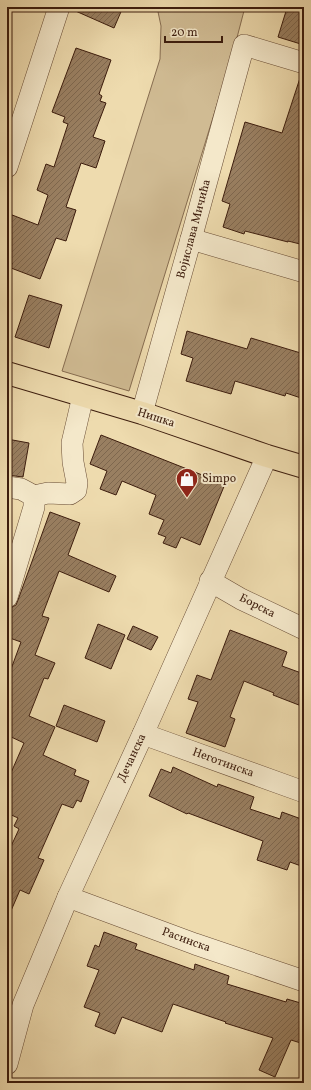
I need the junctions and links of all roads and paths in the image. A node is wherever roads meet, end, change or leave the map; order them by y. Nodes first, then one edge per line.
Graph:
1 (59, 7) edge
2 (304, 63) edge
3 (7, 168) edge
4 (191, 239) junction
5 (304, 272) edge
6 (7, 373) edge
7 (83, 396) junction
8 (142, 413) junction
9 (267, 456) junction
10 (304, 467) edge
11 (7, 487) edge
12 (34, 496) junction
13 (210, 581) junction
14 (7, 597) edge
15 (304, 629) edge
16 (143, 734) junction
17 (304, 792) edge
18 (68, 897) junction
19 (304, 980) edge
20 (7, 1064) edge

1 - 3 street
2 - 4 street, Војислава Мичића
4 - 5 street
4 - 8 street, Војислава Мичића
6 - 7 main road, Нишка
7 - 8 main road, Нишка
7 - 12 street
8 - 9 main road, Нишка
9 - 10 main road, Нишка
9 - 13 street, Дечанска
11 - 12 street
12 - 14 street
13 - 15 street, Борска
13 - 16 street, Дечанска
16 - 17 street, Неготинска
16 - 18 street, Дечанска
18 - 19 street, Расинска
18 - 20 street, Дечанска

